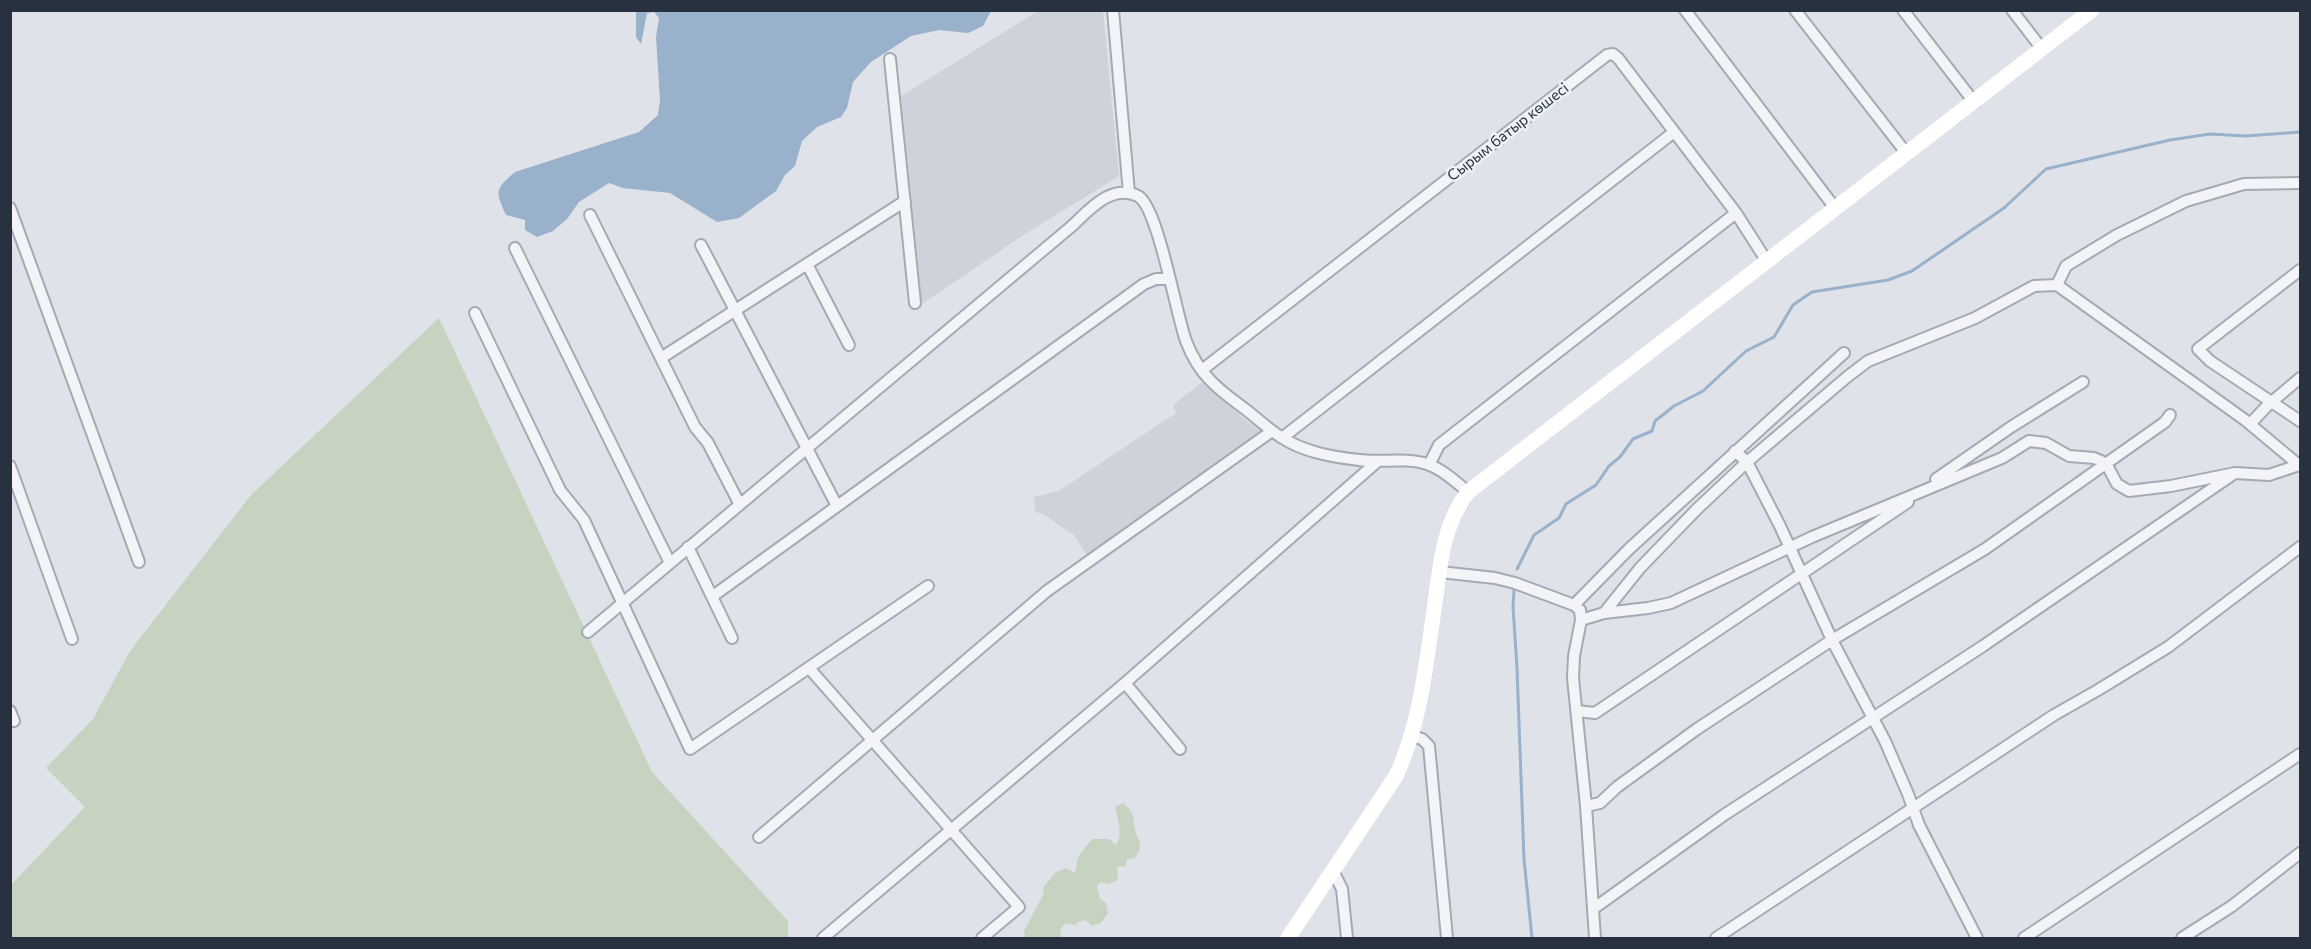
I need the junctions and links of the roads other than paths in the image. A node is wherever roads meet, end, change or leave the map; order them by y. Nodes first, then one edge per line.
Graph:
1 (1113, 10) edge
2 (1685, 10) edge
3 (1796, 10) edge
4 (1903, 10) edge
5 (2012, 10) edge
6 (2092, 10) edge
7 (2042, 49) junction
8 (890, 59) dead end
9 (1974, 102) junction
10 (1674, 132) junction
11 (1906, 154) junction
12 (2301, 183) edge
13 (1130, 193) junction
14 (905, 201) junction
15 (10, 208) edge
16 (1835, 208) junction
17 (1736, 213) junction
18 (590, 215) dead end
19 (701, 245) dead end
20 (515, 248) dead end
21 (1766, 260) junction
22 (807, 264) junction
23 (2301, 270) edge
24 (1169, 279) junction
25 (2057, 285) junction
26 (915, 303) dead end
27 (736, 310) junction
28 (475, 313) dead end
29 (849, 345) dead end
30 (1844, 353) dead end
31 (661, 358) junction
32 (1202, 370) junction
33 (2301, 378) edge
34 (2083, 382) dead end
35 (2271, 402) junction
36 (2170, 415) dead end
37 (2301, 421) edge
38 (2250, 424) junction
39 (1277, 434) junction
40 (807, 446) junction
41 (1735, 451) junction
42 (1378, 461) junction
43 (1747, 462) junction
44 (2104, 463) junction
45 (1429, 465) junction
46 (10, 466) edge
47 (2300, 466) edge
48 (2235, 473) junction
49 (1468, 492) junction
50 (1919, 492) junction
51 (739, 503) junction
52 (837, 506) junction
53 (688, 547) junction
54 (2301, 547) edge
55 (1789, 548) junction
56 (139, 562) dead end
57 (670, 563) junction
58 (1440, 572) junction
59 (1800, 574) junction
60 (927, 586) dead end
61 (713, 596) junction
62 (622, 603) junction
63 (1574, 605) junction
64 (1604, 613) junction
65 (1581, 620) junction
66 (588, 632) dead end
67 (732, 638) dead end
68 (72, 639) dead end
69 (1832, 640) junction
70 (808, 668) junction
71 (1125, 682) junction
72 (1577, 711) junction
73 (1871, 718) junction
74 (1411, 736) junction
75 (871, 739) junction
76 (1180, 748) dead end
77 (2301, 754) edge
78 (1586, 806) junction
79 (1912, 809) junction
80 (952, 831) junction
81 (759, 837) dead end
82 (2301, 854) edge
83 (1333, 871) junction
84 (1593, 909) junction
85 (823, 939) edge
86 (982, 939) edge
87 (1288, 939) edge
88 (1347, 939) edge
89 (1447, 939) edge
90 (1595, 939) edge
91 (1716, 939) edge
92 (1977, 939) edge
93 (2024, 939) edge
94 (2182, 939) edge

1 - 13 street
2 - 16 street
3 - 11 street
4 - 9 street
5 - 7 street
6 - 7 main road
7 - 9 main road
8 - 14 street
9 - 11 main road
10 - 17 street, Сырым батыр көшесі
10 - 32 street, Сырым батыр көшесі
10 - 39 street
11 - 16 main road
12 - 25 street
13 - 24 street
13 - 40 street
14 - 22 street
14 - 26 street
15 - 56 street
16 - 21 main road
17 - 21 street, Сырым батыр көшесі
17 - 45 street
18 - 31 street
19 - 27 street
20 - 57 street
21 - 49 main road
22 - 27 street
22 - 29 street
23 - 35 street
24 - 32 street
24 - 52 street
25 - 38 street
25 - 43 street
27 - 31 street
27 - 40 street
28 - 62 street
30 - 41 street
31 - 51 street
32 - 39 street
33 - 35 street
34 - 50 street
35 - 37 street
35 - 38 street
36 - 44 street
38 - 47 street
39 - 42 street
39 - 75 street
40 - 51 street
40 - 52 street
41 - 43 street
41 - 63 street
42 - 45 street
42 - 71 street
43 - 55 street
43 - 64 street
44 - 48 street
44 - 50 street
44 - 69 street
45 - 49 street
46 - 68 street
47 - 48 street
48 - 73 street
49 - 58 main road
50 - 55 street
50 - 59 street
51 - 53 street
52 - 61 street
53 - 57 street
53 - 61 street
54 - 79 street
55 - 59 street
55 - 64 street
57 - 62 street
58 - 63 street
58 - 74 main road
59 - 69 street
59 - 72 street
60 - 70 street
61 - 67 street
62 - 66 street
62 - 70 street
63 - 65 street
64 - 65 street
65 - 72 street
69 - 73 street
69 - 78 street
70 - 75 street
71 - 76 street
71 - 80 street
72 - 78 street
73 - 79 street
73 - 84 street
74 - 83 main road
74 - 89 street
75 - 80 street
75 - 81 street
77 - 93 street
78 - 84 street
79 - 91 street
79 - 92 street
80 - 85 street
80 - 86 street
82 - 94 street
83 - 87 main road
83 - 88 street
84 - 90 street

